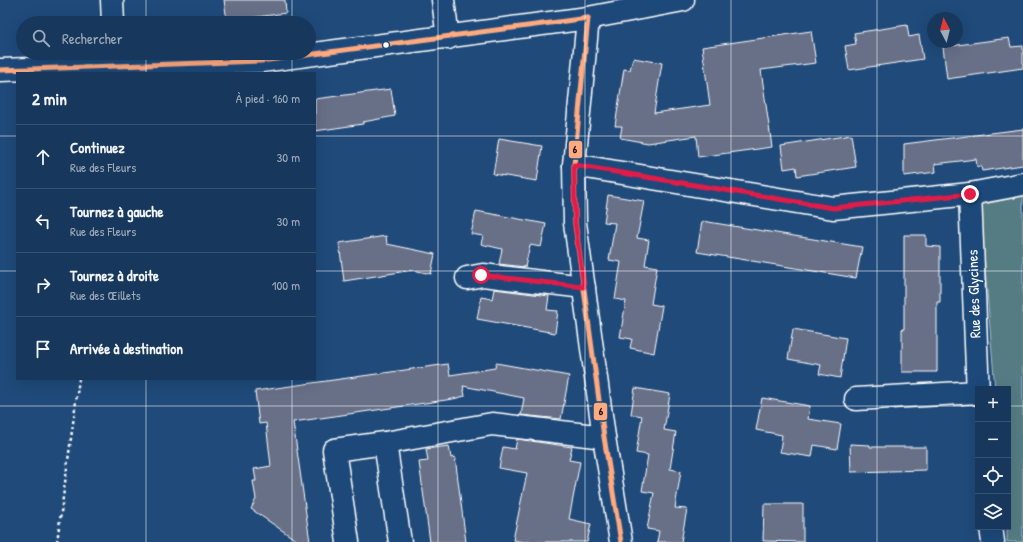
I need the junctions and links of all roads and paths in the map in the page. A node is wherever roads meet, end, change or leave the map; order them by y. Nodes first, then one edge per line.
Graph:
1 (112, 0) edge
2 (443, 0) edge
3 (683, 0) edge
4 (113, 16) edge
5 (588, 18) junction
6 (448, 38) junction
7 (316, 54) edge
8 (115, 60) edge
9 (269, 60) edge
10 (0, 70) edge
11 (574, 165) junction
12 (1023, 184) edge
13 (970, 194) junction
14 (467, 278) dead end
15 (584, 287) junction
16 (78, 380) edge
17 (978, 386) edge
18 (975, 393) edge
19 (856, 399) dead end
20 (604, 438) junction
21 (385, 443) junction
22 (991, 530) edge
23 (57, 542) edge
24 (348, 542) edge
25 (400, 542) edge
26 (621, 542) edge
27 (993, 542) edge

1 - 4 street
2 - 6 street
3 - 5 street
5 - 6 street
5 - 11 street
6 - 7 street
8 - 9 street
8 - 10 street
11 - 13 street
11 - 15 street
12 - 13 street
13 - 17 street, Rue des Glycines
14 - 15 street
15 - 20 street
16 - 23 path
18 - 19 street
20 - 21 street
20 - 26 street
21 - 24 street
21 - 25 street
22 - 27 street

